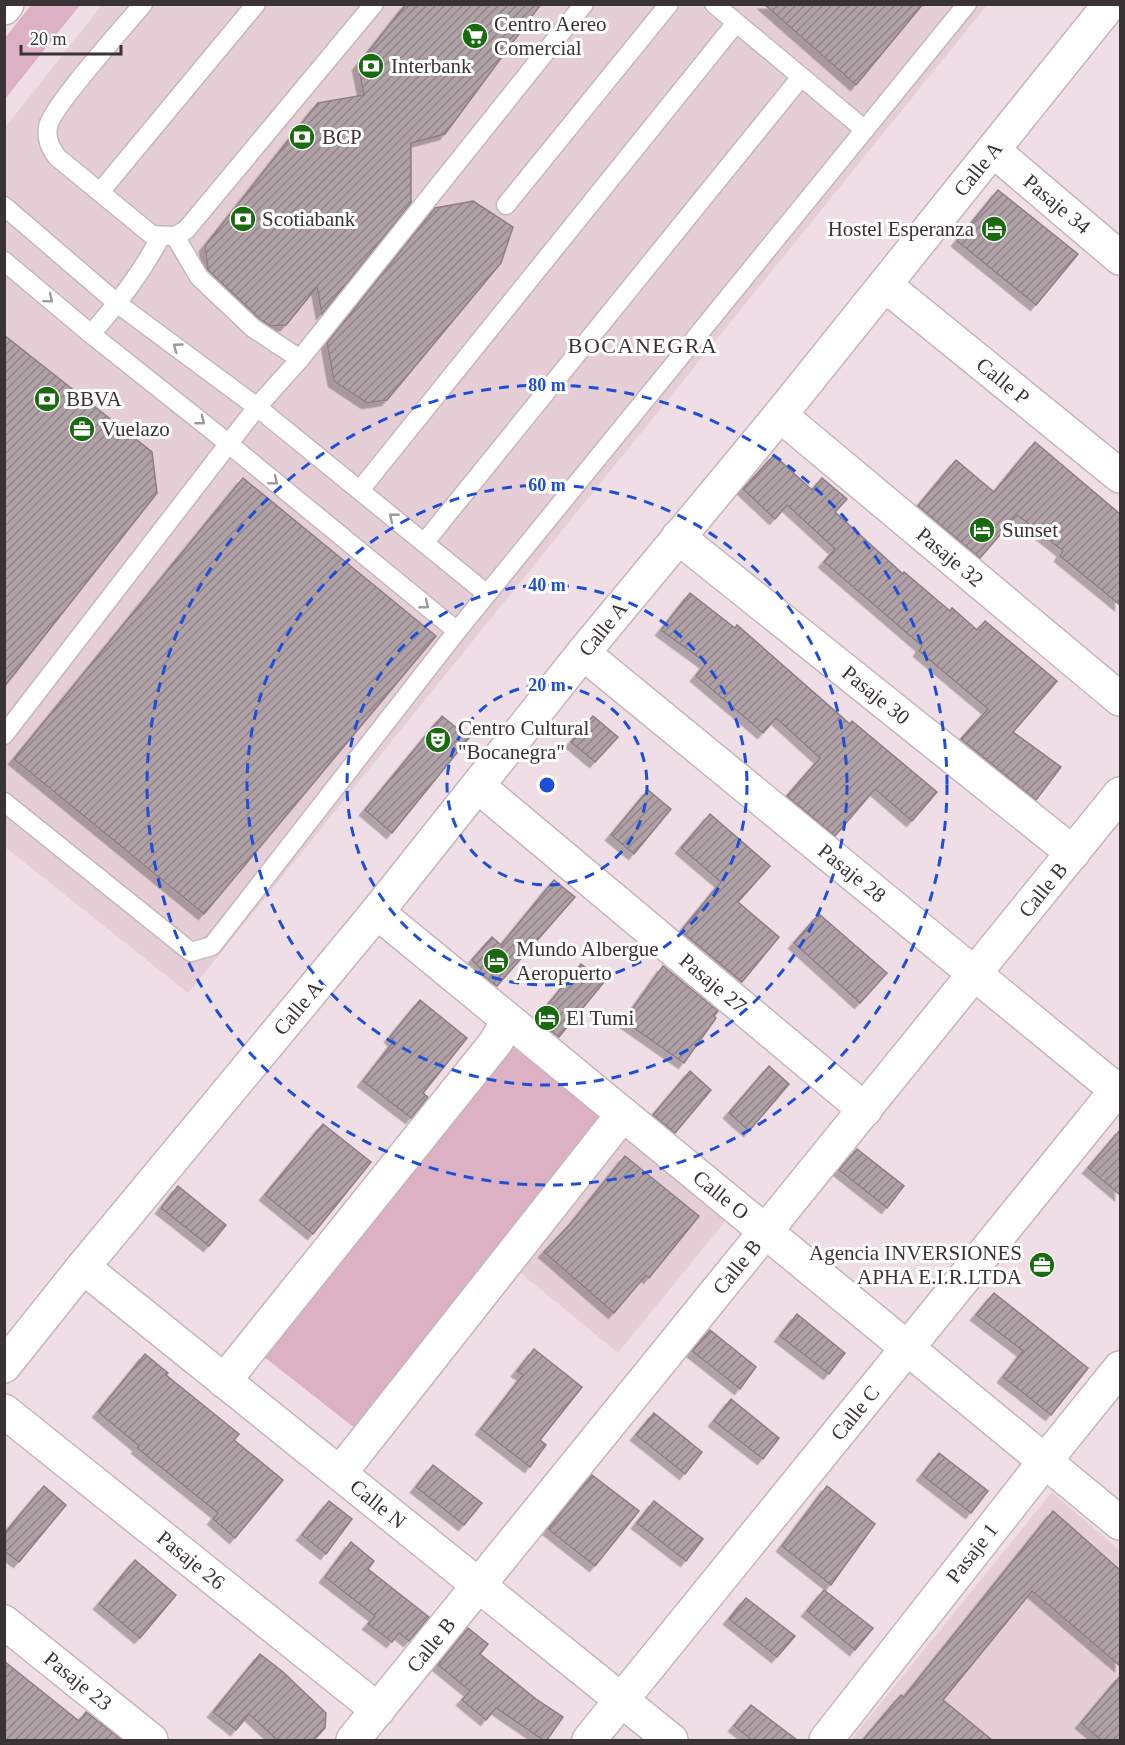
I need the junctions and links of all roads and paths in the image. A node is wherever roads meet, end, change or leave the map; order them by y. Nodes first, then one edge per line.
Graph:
1 (143, 4) edge
2 (256, 4) edge
3 (374, 4) edge
4 (585, 4) edge
5 (669, 4) edge
6 (714, 4) edge
7 (967, 4) edge
8 (1110, 4) edge
9 (736, 23) junction
10 (801, 77) junction
11 (865, 130) junction
12 (993, 150) junction
13 (100, 192) junction
14 (506, 205) dead end
15 (8, 215) edge
16 (168, 236) junction
17 (1120, 258) edge
18 (4, 261) edge
19 (885, 285) junction
20 (118, 304) junction
21 (91, 334) junction
22 (300, 359) junction
23 (257, 407) junction
24 (780, 415) junction
25 (229, 444) junction
26 (1120, 476) edge
27 (360, 490) junction
28 (678, 537) junction
29 (424, 543) junction
30 (487, 594) junction
31 (457, 631) junction
32 (583, 653) junction
33 (1120, 699) edge
34 (4, 735) edge
35 (479, 787) junction
36 (1120, 794) edge
37 (4, 802) edge
38 (1073, 853) junction
39 (377, 912) junction
40 (975, 974) junction
41 (508, 1020) junction
42 (1119, 1090) edge
43 (864, 1110) junction
44 (623, 1114) junction
45 (766, 1232) junction
46 (83, 1267) junction
47 (908, 1348) junction
48 (4, 1366) edge
49 (1120, 1368) edge
50 (224, 1381) junction
51 (4, 1411) edge
52 (1045, 1461) junction
53 (340, 1473) junction
54 (1120, 1522) edge
55 (479, 1585) junction
56 (4, 1622) edge
57 (621, 1700) junction
58 (378, 1710) junction
59 (151, 1740) edge
60 (353, 1740) edge
61 (589, 1740) edge
62 (672, 1740) edge
63 (826, 1740) edge

1 - 13 lane
2 - 13 lane
3 - 16 lane
4 - 22 lane
5 - 14 lane
6 - 9 lane
7 - 11 lane
8 - 12 street, Calle A
9 - 10 lane
9 - 27 lane
10 - 11 lane
10 - 29 lane
11 - 30 lane
12 - 17 street, Pasaje 34
12 - 19 street, Calle A
13 - 16 lane
15 - 20 lane
16 - 20 lane
16 - 22 lane
18 -> 21 lane
19 - 24 street, Calle A
19 - 26 street, Calle P
20 - 21 lane
23 -> 20 lane
21 -> 25 lane
22 - 23 lane
23 - 25 lane
23 - 27 lane
24 - 28 street, Calle A
24 - 33 street, Pasaje 32
25 -> 31 lane
25 - 34 lane
29 -> 27 lane
28 - 32 street, Calle A
28 - 38 street, Pasaje 30
29 - 30 lane
30 - 31 lane
31 - 37 lane
32 - 35 street, Calle A
32 - 40 street, Pasaje 28
35 - 39 street, Calle A
35 - 43 street, Pasaje 27
36 - 38 street, Calle B
38 - 40 street, Calle B
39 - 41 street, Calle O
39 - 46 street, Calle A
40 - 42 street, Pasaje 28
40 - 43 street, Calle B
41 - 44 street, Calle O
41 - 50 street
42 - 47 street, Calle C
43 - 45 street, Calle B
44 - 45 street, Calle O
44 - 53 street
45 - 47 street, Calle O
45 - 55 street, Calle B
46 - 48 street, Calle A
46 - 50 street, Calle N
47 - 52 street, Calle O
47 - 57 street, Calle C
49 - 52 street, Pasaje 1
50 - 53 street, Calle N
51 - 58 street, Pasaje 26
52 - 54 street, Calle O
52 - 63 street, Pasaje 1
53 - 55 street, Calle N
55 - 57 street, Calle N
55 - 58 street, Calle B
56 - 59 street, Pasaje 23
57 - 61 street, Calle C
57 - 62 street, Calle N
58 - 60 street, Calle B

